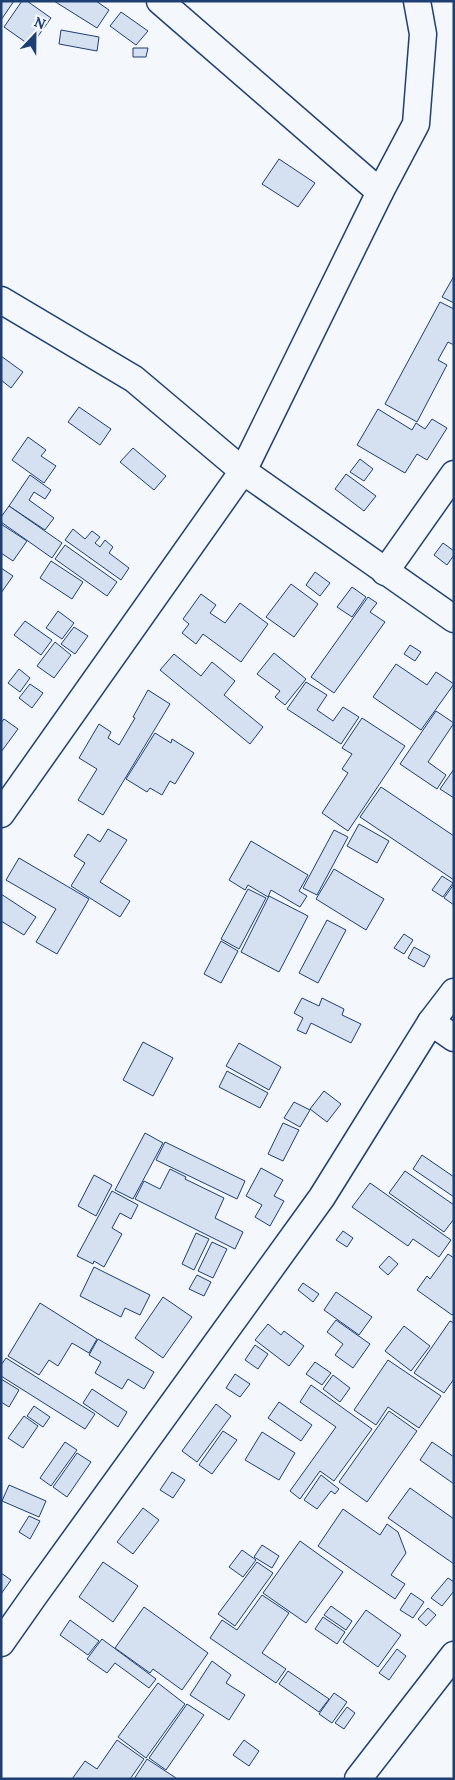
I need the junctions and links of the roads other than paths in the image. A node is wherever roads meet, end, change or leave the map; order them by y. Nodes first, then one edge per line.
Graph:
1 (160, 1) edge
2 (417, 1) edge
3 (380, 192) junction
4 (1, 300) edge
5 (243, 471) junction
6 (454, 474) edge
7 (386, 572) junction
8 (454, 619) edge
9 (1, 814) edge
10 (454, 992) edge
11 (431, 1022) junction
12 (454, 1038) edge
13 (1, 1643) edge
14 (454, 1655) edge
15 (358, 1779) edge

1 - 3 street
2 - 3 street
3 - 5 street
4 - 5 street
5 - 7 street
5 - 9 street
6 - 7 street
7 - 8 street
10 - 11 street
11 - 12 street
11 - 13 street
14 - 15 street

